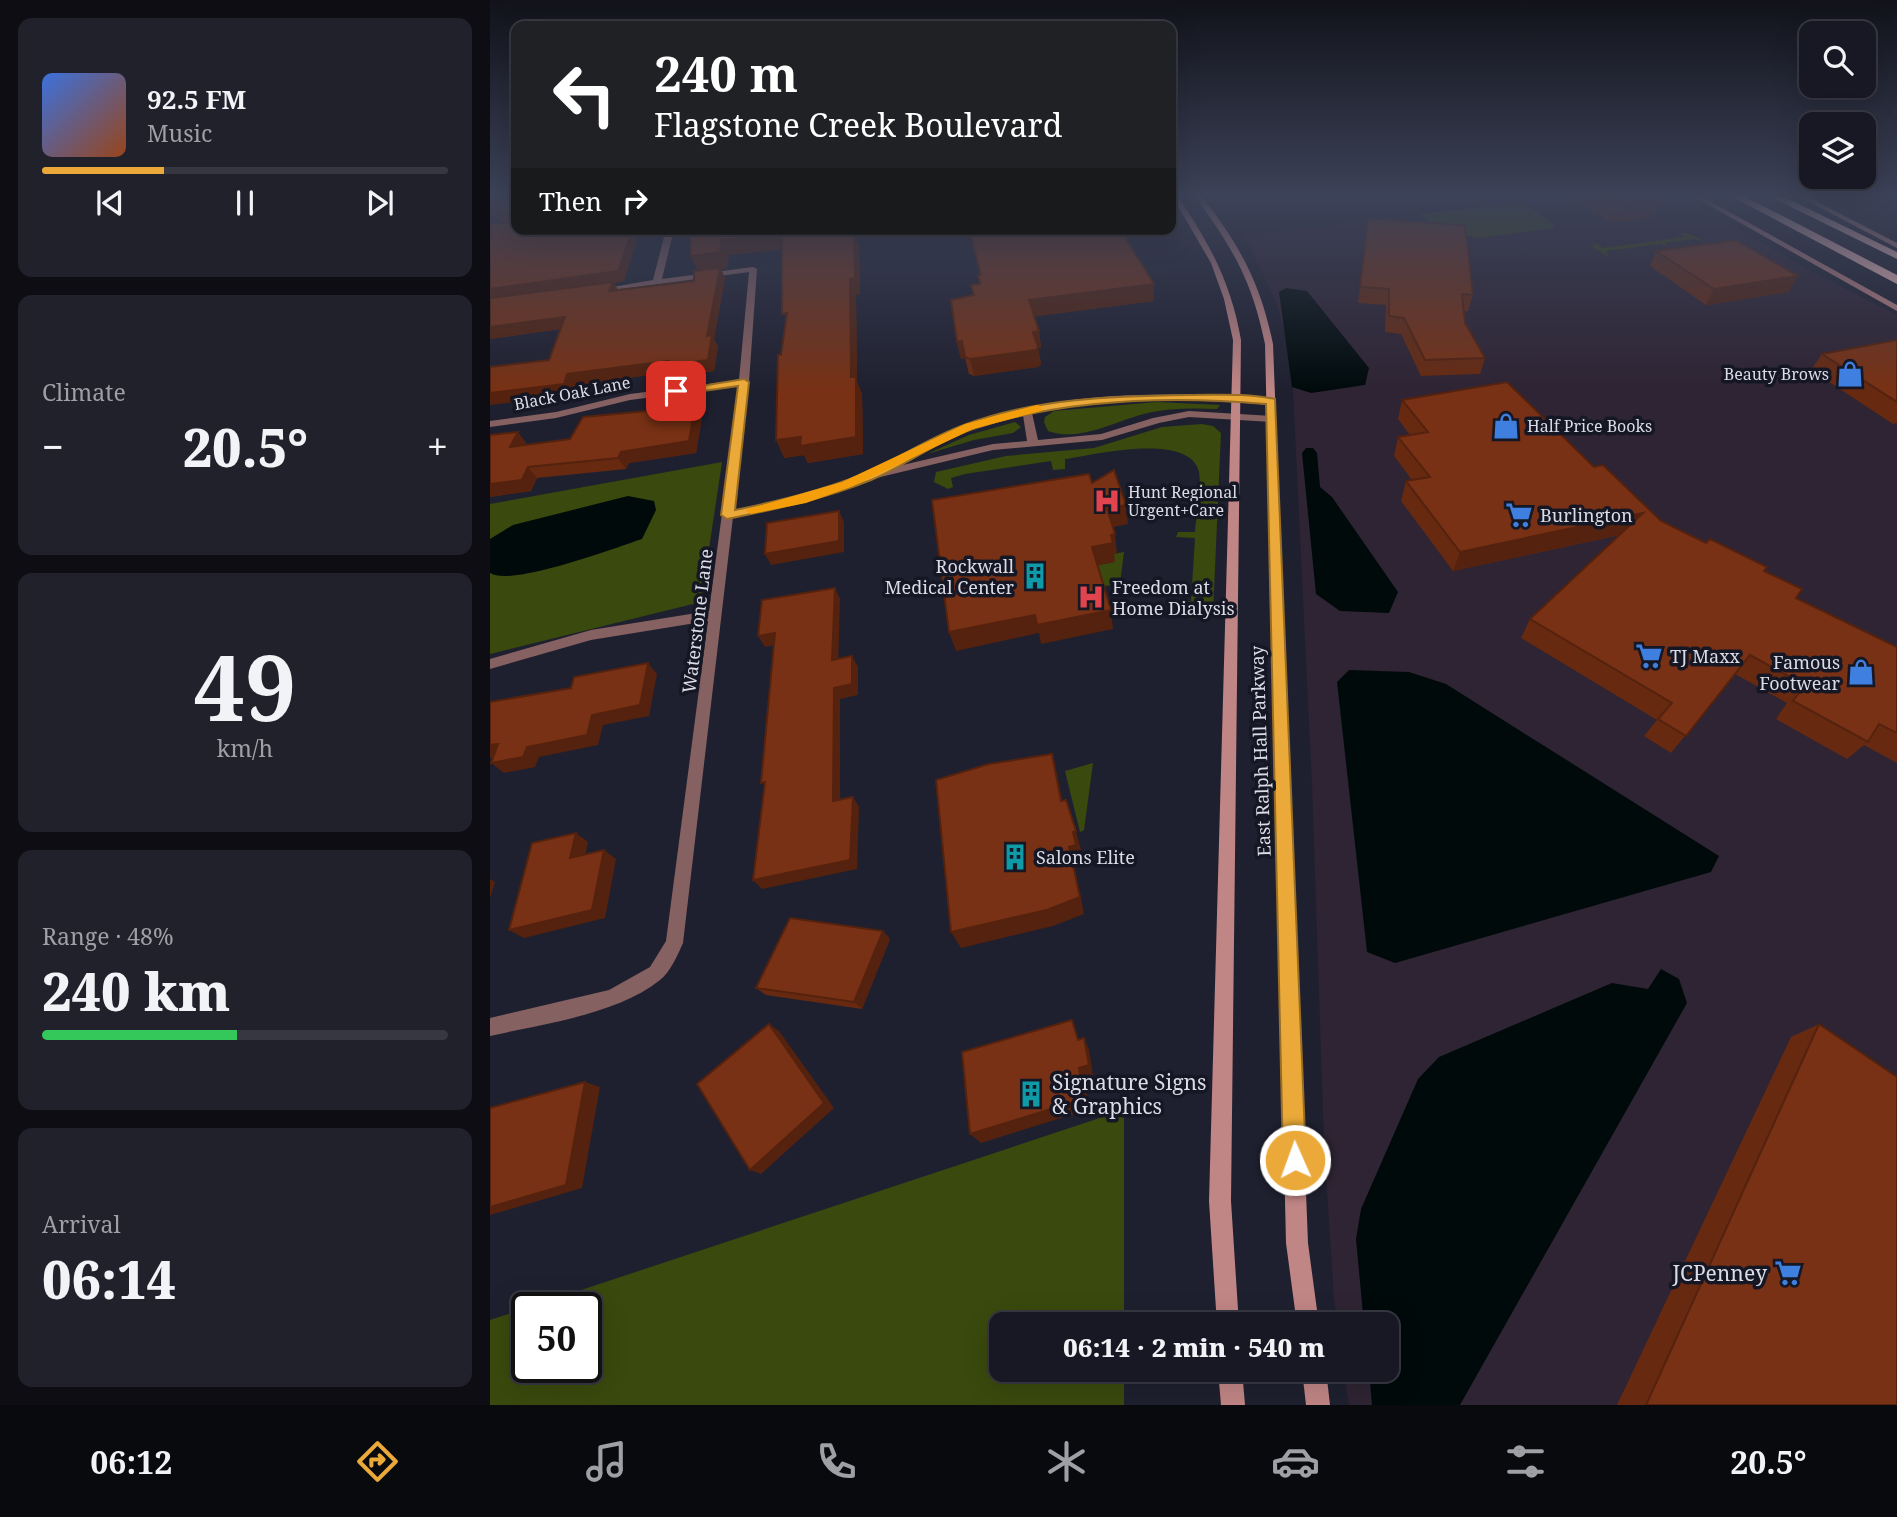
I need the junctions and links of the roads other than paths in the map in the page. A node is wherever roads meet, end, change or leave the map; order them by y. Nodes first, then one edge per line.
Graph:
1 (663, 260) edge
2 (1213, 260) edge
3 (1243, 260) edge
4 (1810, 260) edge
5 (1858, 260) edge
6 (1897, 280) edge
7 (657, 282) junction
8 (593, 290) edge
9 (1897, 308) edge
10 (744, 382) junction
11 (1237, 398) junction
12 (1271, 402) junction
13 (1027, 410) junction
14 (1236, 417) junction
15 (1272, 419) junction
16 (490, 424) edge
17 (1033, 443) junction
18 (869, 476) junction
19 (727, 515) junction
20 (715, 615) junction
21 (490, 664) edge
22 (490, 1027) edge
23 (1227, 1312) edge
24 (1306, 1312) edge
25 (1231, 1382) edge
26 (1315, 1382) edge
27 (1233, 1405) edge
28 (1318, 1405) edge

1 - 7 street
2 - 11 main road, East Ralph Hall Parkway
3 - 12 main road, East Ralph Hall Parkway
4 - 9 main road
5 - 6 highway
7 - 8 street
7 - 10 street, Waterstone Lane
10 - 16 street, Black Oak Lane
10 - 19 street, Waterstone Lane
11 - 12 street
11 - 13 street
11 - 14 main road, East Ralph Hall Parkway
12 - 15 main road, East Ralph Hall Parkway
13 - 17 street
13 - 18 street
14 - 15 street
14 - 17 street
14 - 23 main road, East Ralph Hall Parkway
15 - 24 main road, East Ralph Hall Parkway
17 - 18 street
18 - 19 street
19 - 20 street, Waterstone Lane
20 - 21 street
20 - 22 street, Waterstone Lane
25 - 27 main road
26 - 28 main road

